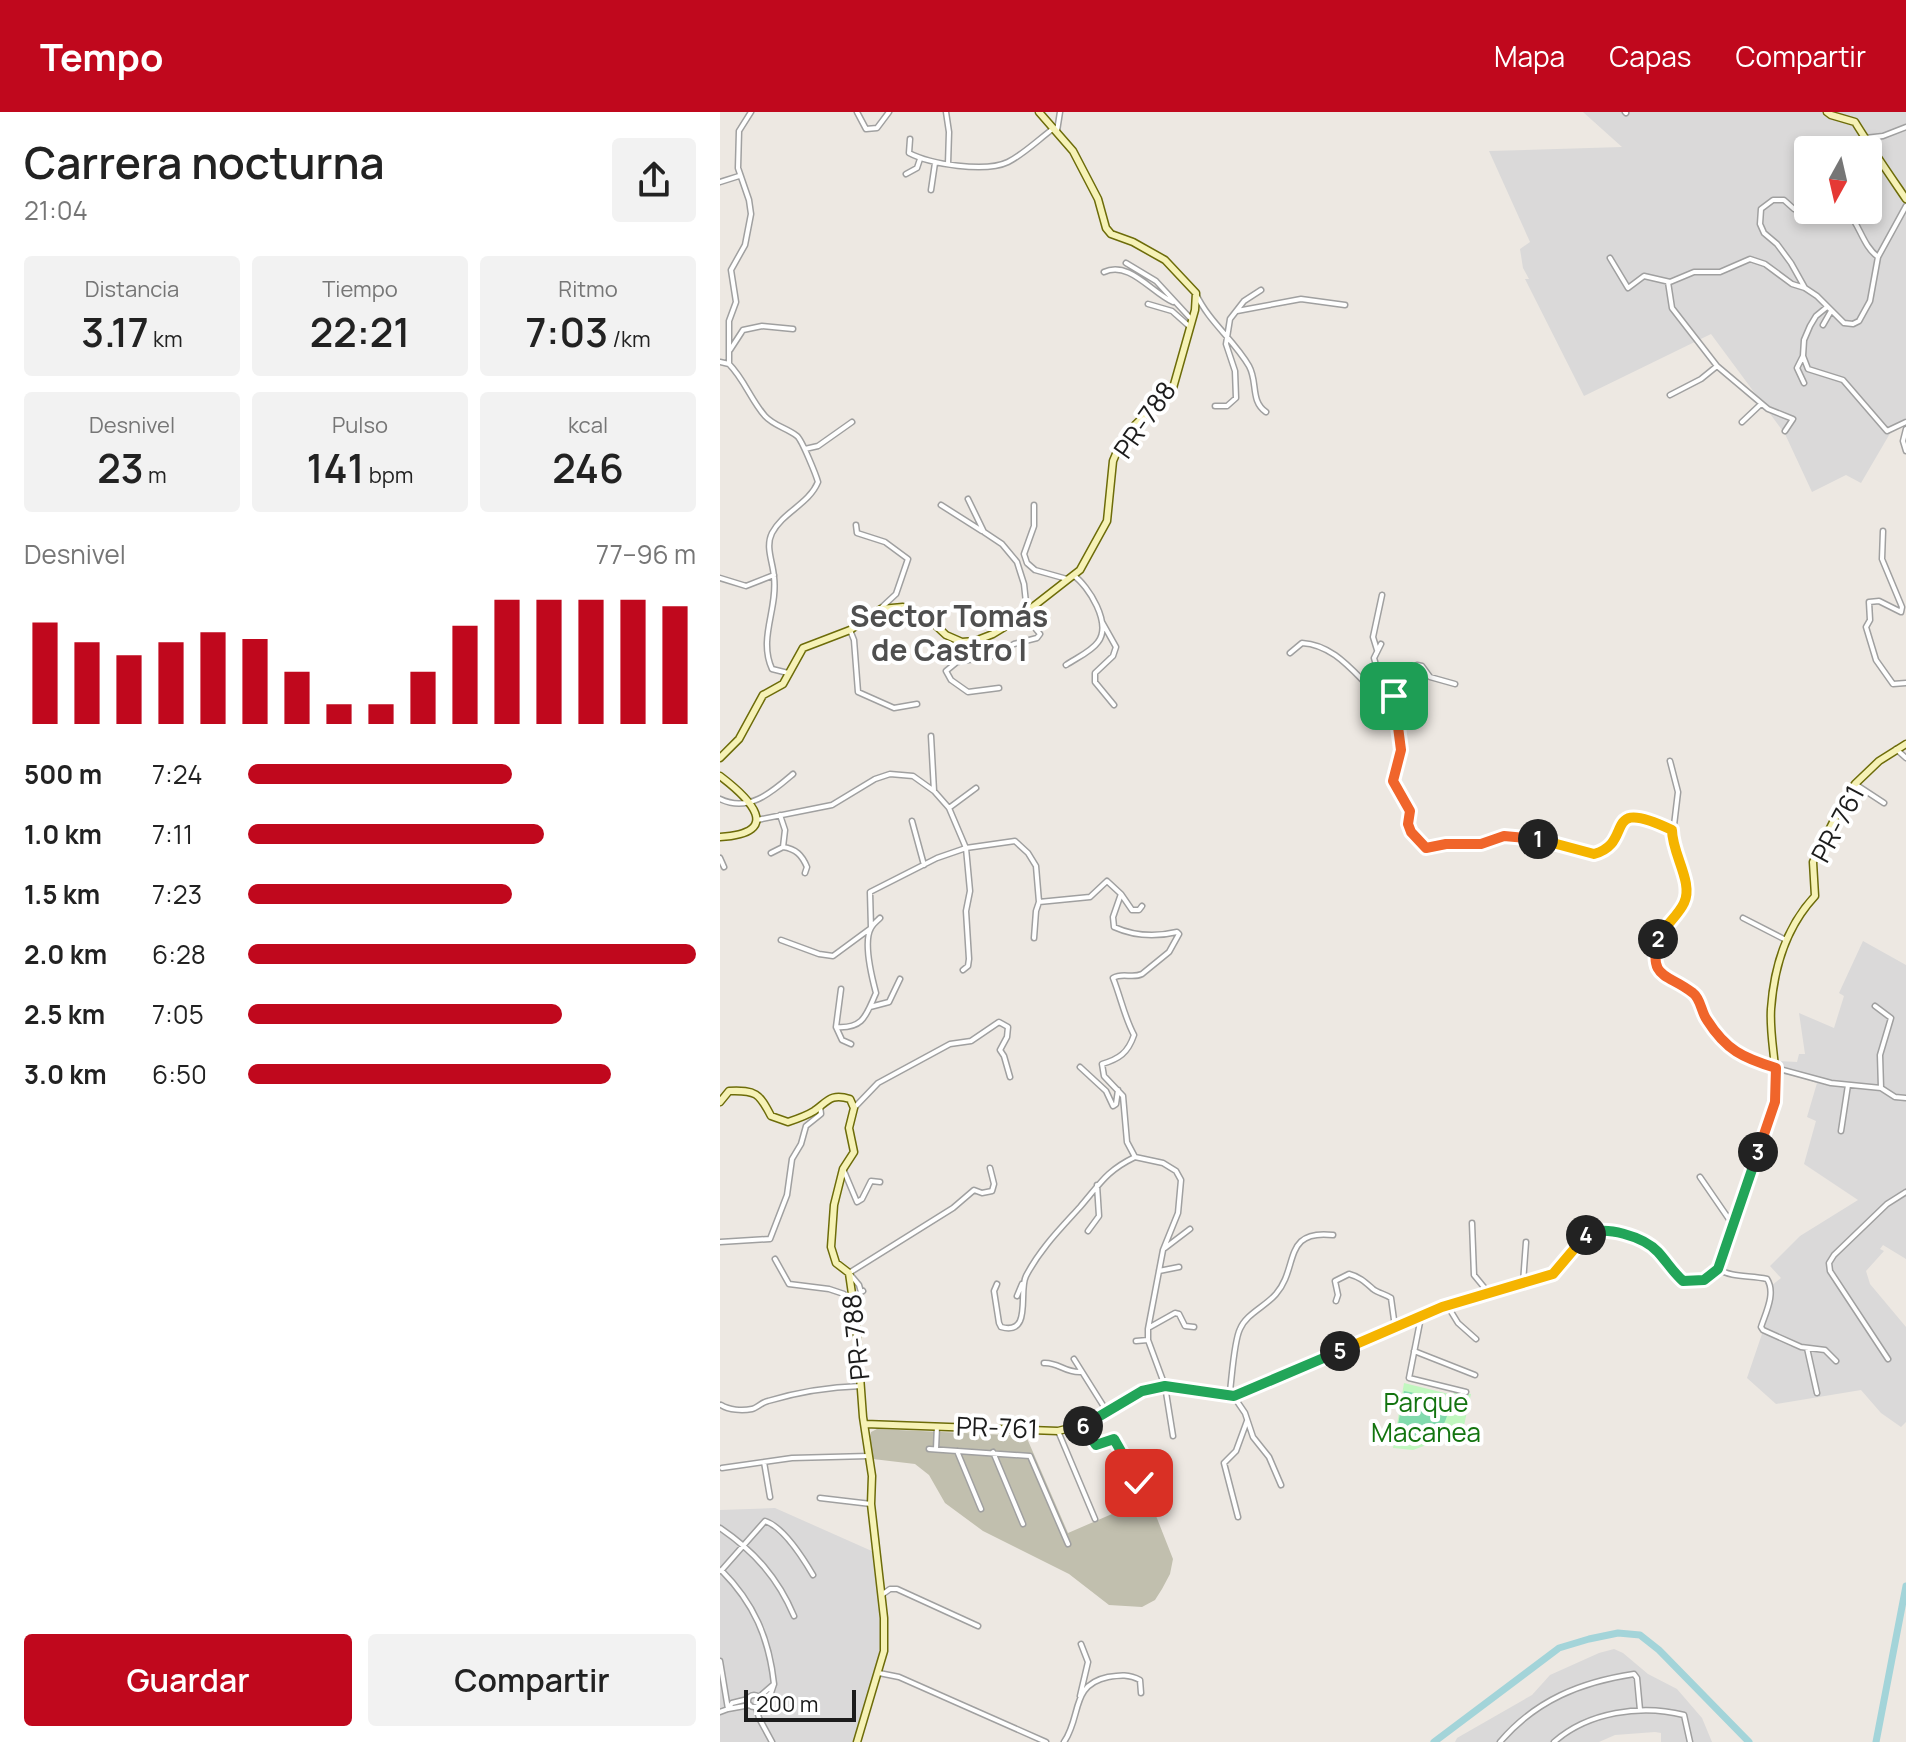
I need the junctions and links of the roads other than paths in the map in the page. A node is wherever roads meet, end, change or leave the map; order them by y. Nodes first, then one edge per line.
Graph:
1 (751, 112) edge
2 (857, 112) edge
3 (889, 112) edge
4 (946, 112) edge
5 (1039, 112) edge
6 (1060, 112) edge
7 (1827, 112) edge
8 (1906, 127) edge
9 (1056, 129) junction
10 (1864, 136) edge
11 (1882, 136) edge
12 (910, 139) dead end
13 (920, 159) junction
14 (935, 163) junction
15 (1882, 163) edge
16 (948, 164) junction
17 (906, 174) dead end
18 (739, 176) junction
19 (720, 182) edge
20 (931, 190) dead end
21 (1906, 199) edge
22 (1906, 206) edge
23 (1794, 209) dead end
24 (1854, 224) edge
25 (1878, 257) junction
26 (1610, 258) dead end
27 (1126, 263) dead end
28 (1104, 272) dead end
29 (1668, 282) junction
30 (1805, 288) junction
31 (1261, 290) dead end
32 (1196, 293) junction
33 (1175, 303) junction
34 (1148, 304) dead end
35 (1345, 305) dead end
36 (1829, 309) junction
37 (1235, 311) junction
38 (1191, 324) junction
39 (1823, 325) dead end
40 (793, 329) dead end
41 (1227, 337) junction
42 (728, 352) junction
43 (1803, 356) junction
44 (720, 362) edge
45 (729, 364) junction
46 (1717, 366) junction
47 (1804, 383) dead end
48 (1670, 395) dead end
49 (1761, 404) junction
50 (1215, 406) dead end
51 (1266, 412) dead end
52 (852, 422) dead end
53 (1742, 422) dead end
54 (1906, 422) edge
55 (1906, 429) edge
56 (1785, 431) dead end
57 (805, 449) junction
58 (1906, 451) edge
59 (968, 499) dead end
60 (941, 505) dead end
61 (1034, 505) dead end
62 (856, 525) dead end
63 (1883, 531) dead end
64 (984, 532) junction
65 (774, 575) junction
66 (1070, 577) junction
67 (720, 578) edge
68 (1382, 595) dead end
69 (881, 609) junction
70 (1025, 613) junction
71 (1101, 621) junction
72 (850, 630) junction
73 (1381, 644) dead end
74 (1377, 650) junction
75 (1290, 653) dead end
76 (1066, 665) dead end
77 (789, 673) junction
78 (1906, 683) edge
79 (1455, 684) dead end
80 (1392, 685) junction
81 (999, 688) dead end
82 (1394, 696) junction
83 (917, 704) dead end
84 (1114, 705) dead end
85 (931, 736) dead end
86 (1906, 744) edge
87 (1896, 749) junction
88 (720, 758) edge
89 (1906, 758) edge
90 (1670, 761) dead end
91 (793, 774) dead end
92 (720, 776) edge
93 (1855, 784) junction
94 (976, 788) dead end
95 (934, 791) junction
96 (720, 799) edge
97 (751, 803) junction
98 (1884, 803) dead end
99 (949, 808) junction
100 (780, 815) junction
101 (757, 820) junction
102 (912, 821) dead end
103 (1672, 830) junction
104 (720, 837) edge
105 (783, 847) junction
106 (966, 848) junction
107 (771, 853) dead end
108 (720, 858) edge
109 (924, 865) junction
110 (724, 867) dead end
111 (805, 873) dead end
112 (1121, 894) junction
113 (1039, 902) junction
114 (1142, 906) dead end
115 (880, 918) dead end
116 (1743, 918) dead end
117 (871, 928) junction
118 (1034, 938) dead end
119 (781, 940) dead end
120 (1786, 940) junction
121 (963, 970) dead end
122 (900, 979) dead end
123 (841, 989) dead end
124 (1875, 1006) dead end
125 (870, 1007) junction
126 (836, 1027) junction
127 (851, 1044) dead end
128 (1080, 1067) dead end
129 (1776, 1068) junction
130 (1010, 1077) dead end
131 (1848, 1085) junction
132 (1881, 1088) junction
133 (1118, 1090) junction
134 (1906, 1098) edge
135 (720, 1102) edge
136 (820, 1106) junction
137 (854, 1108) junction
138 (1841, 1131) dead end
139 (1135, 1157) junction
140 (990, 1168) dead end
141 (843, 1169) junction
142 (1700, 1177) dead end
143 (880, 1182) dead end
144 (1097, 1183) junction
145 (1906, 1192) edge
146 (1472, 1223) dead end
147 (1733, 1225) junction
148 (1190, 1229) dead end
149 (1088, 1231) dead end
150 (1333, 1235) dead end
151 (720, 1242) edge
152 (1526, 1242) dead end
153 (1163, 1250) junction
154 (775, 1259) dead end
155 (1179, 1267) dead end
156 (1718, 1269) junction
157 (1159, 1271) junction
158 (849, 1273) junction
159 (1023, 1281) junction
160 (1523, 1283) junction
161 (997, 1284) dead end
162 (863, 1291) dead end
163 (1488, 1292) junction
164 (1017, 1296) dead end
165 (1336, 1301) dead end
166 (1447, 1305) junction
167 (1421, 1316) junction
168 (856, 1322) junction
169 (1194, 1327) dead end
170 (1395, 1327) junction
171 (1148, 1329) junction
172 (1476, 1339) dead end
173 (1148, 1340) junction
174 (1136, 1341) dead end
175 (1807, 1348) junction
176 (1413, 1351) junction
177 (1074, 1359) dead end
178 (1888, 1359) dead end
179 (1836, 1361) dead end
180 (1044, 1363) dead end
181 (1081, 1372) junction
182 (1475, 1375) dead end
183 (861, 1386) junction
184 (1165, 1386) junction
185 (1466, 1392) dead end
186 (1817, 1393) dead end
187 (1234, 1396) junction
188 (721, 1405) edge
189 (1106, 1410) junction
190 (1247, 1421) junction
191 (865, 1424) junction
192 (1082, 1425) junction
193 (937, 1426) junction
194 (1058, 1431) junction
195 (1173, 1436) dead end
196 (957, 1451) junction
197 (993, 1452) junction
198 (869, 1456) junction
199 (764, 1462) junction
200 (722, 1468) dead end
201 (1139, 1483) dead end
202 (1281, 1485) dead end
203 (770, 1497) dead end
204 (820, 1498) dead end
205 (871, 1504) junction
206 (981, 1509) dead end
207 (1238, 1517) dead end
208 (1095, 1519) dead end
209 (1023, 1524) dead end
210 (720, 1528) edge
211 (1068, 1544) dead end
212 (744, 1545) junction
213 (721, 1570) edge
214 (813, 1575) dead end
215 (882, 1595) junction
216 (794, 1616) dead end
217 (978, 1626) dead end
218 (1081, 1644) dead end
219 (720, 1661) edge
220 (879, 1673) junction
221 (722, 1675) edge
222 (1141, 1693) dead end
223 (1079, 1697) junction
224 (755, 1702) junction
225 (728, 1709) junction
226 (1640, 1710) junction
227 (720, 1712) edge
228 (1026, 1735) junction
229 (772, 1742) edge
230 (857, 1742) edge
231 (1024, 1742) edge
232 (1046, 1742) edge
233 (1064, 1742) edge
234 (1500, 1742) edge
235 (1554, 1742) edge
236 (1690, 1742) edge

1 - 18 street
2 - 3 street
4 - 16 street
5 - 9 street
6 - 9 street
7 - 10 street
8 - 11 street
9 - 16 street
9 - 32 street
12 - 13 street
13 - 14 street
13 - 17 street
14 - 16 street
14 - 20 street
15 - 21 street
18 - 19 street
18 - 42 street
22 - 25 street
23 - 30 street
24 - 25 street
25 - 36 street
26 - 29 street
27 - 33 street
28 - 33 street
29 - 30 street
29 - 46 street
30 - 36 street
31 - 37 street
32 - 38 street, PR-788 / PR-788
32 - 41 street
33 - 38 street
34 - 38 street
35 - 37 street
36 - 39 street
36 - 43 street
37 - 41 street
38 - 66 street, PR-788 / PR-788
40 - 42 street
41 - 50 street
41 - 51 street
42 - 45 street
43 - 47 street
43 - 54 street
44 - 45 street
45 - 57 street
46 - 48 street
46 - 49 street
49 - 53 street
49 - 56 street
52 - 57 street
55 - 58 street
57 - 65 street
59 - 64 street
60 - 64 street
61 - 66 street
62 - 69 street
63 - 78 street
64 - 70 street
65 - 67 street
65 - 77 street
66 - 70 street, PR-788 / PR-788
66 - 71 street
68 - 74 street
69 - 70 street, PR-788 / PR-788
69 - 72 street
70 - 81 street
71 - 76 street
71 - 84 street
72 - 77 street
72 - 83 street
73 - 74 street
74 - 80 street
75 - 82 street
77 - 88 street
79 - 80 street
80 - 82 street
82 - 103 street
85 - 95 street
86 - 87 street, PR-761 / PR-761
87 - 89 street
87 - 93 street, PR-761 / PR-761
90 - 103 street
91 - 97 street
92 - 97 street
93 - 98 street
93 - 120 street, PR-761 / PR-761
94 - 99 street
95 - 99 street
95 - 100 street
96 - 97 street
97 - 101 street
99 - 106 street
100 - 101 street
100 - 105 street
101 - 104 street
102 - 109 street
103 - 129 street
105 - 107 street
105 - 111 street
106 - 109 street
106 - 113 street
106 - 121 street
108 - 110 street
109 - 117 street
112 - 113 street
112 - 114 street
112 - 133 street
113 - 118 street
115 - 117 street
116 - 120 street
117 - 119 street
117 - 125 street
120 - 129 street, PR-761 / PR-761
122 - 125 street
123 - 126 street
124 - 132 street
125 - 126 street
126 - 127 street
128 - 133 street
129 - 131 street
129 - 147 street, PR-761 / PR-761
130 - 137 street
131 - 132 street
131 - 138 street
132 - 134 street
133 - 139 street
135 - 136 street
136 - 137 street
136 - 151 street
137 - 141 street, PR-788 / PR-788
139 - 144 street
139 - 153 street
140 - 158 street
141 - 143 street
141 - 158 street, PR-788 / PR-788
142 - 147 street
144 - 149 street
144 - 159 street
145 - 178 street
146 - 163 street
147 - 156 street, PR-761 / PR-761
148 - 153 street
150 - 187 street
152 - 160 street
153 - 157 street
154 - 168 street
155 - 157 street
156 - 160 street, PR-761 / PR-761
156 - 175 street
157 - 171 street
158 - 162 street
158 - 168 street, PR-788 / PR-788
159 - 161 street
159 - 164 street
160 - 163 street, PR-761 / PR-761
163 - 166 street, PR-761 / PR-761
165 - 170 street
166 - 167 street, PR-761 / PR-761
166 - 172 street
167 - 170 street, PR-761 / PR-761
167 - 176 street
168 - 183 street, PR-788 / PR-788
169 - 171 street
170 - 187 street, PR-761 / PR-761
171 - 173 street
173 - 174 street
173 - 184 street
175 - 179 street
175 - 186 street
176 - 182 street
176 - 185 street
177 - 181 street
180 - 181 street
181 - 189 street
183 - 188 street
183 - 191 street, PR-788 / PR-788
184 - 187 street, PR-761 / PR-761
184 - 189 street, PR-761 / PR-761
184 - 195 street
187 - 190 street
189 - 192 street, PR-761 / PR-761
190 - 202 street
190 - 207 street
191 - 193 street, PR-761 / PR-761
191 - 198 street, PR-788 / PR-788
192 - 194 street, PR-761 / PR-761
192 - 201 street
193 - 194 street, PR-761 / PR-761
193 - 196 street
194 - 208 street
196 - 197 street
196 - 206 street
197 - 209 street
197 - 211 street
198 - 199 street
198 - 205 street, PR-788 / PR-788
199 - 200 street
199 - 203 street
204 - 205 street
205 - 215 street, PR-788 / PR-788
210 - 212 street
212 - 213 street
212 - 214 street
212 - 216 street
213 - 224 street
215 - 217 street
215 - 220 street, PR-788 / PR-788
218 - 223 street
219 - 221 street
220 - 228 street
220 - 230 street, PR-788 / PR-788
221 - 225 street
222 - 223 street
223 - 233 street
224 - 225 street
224 - 229 street
225 - 227 street
226 - 234 street
226 - 235 street
226 - 236 street
228 - 231 street
228 - 232 street

